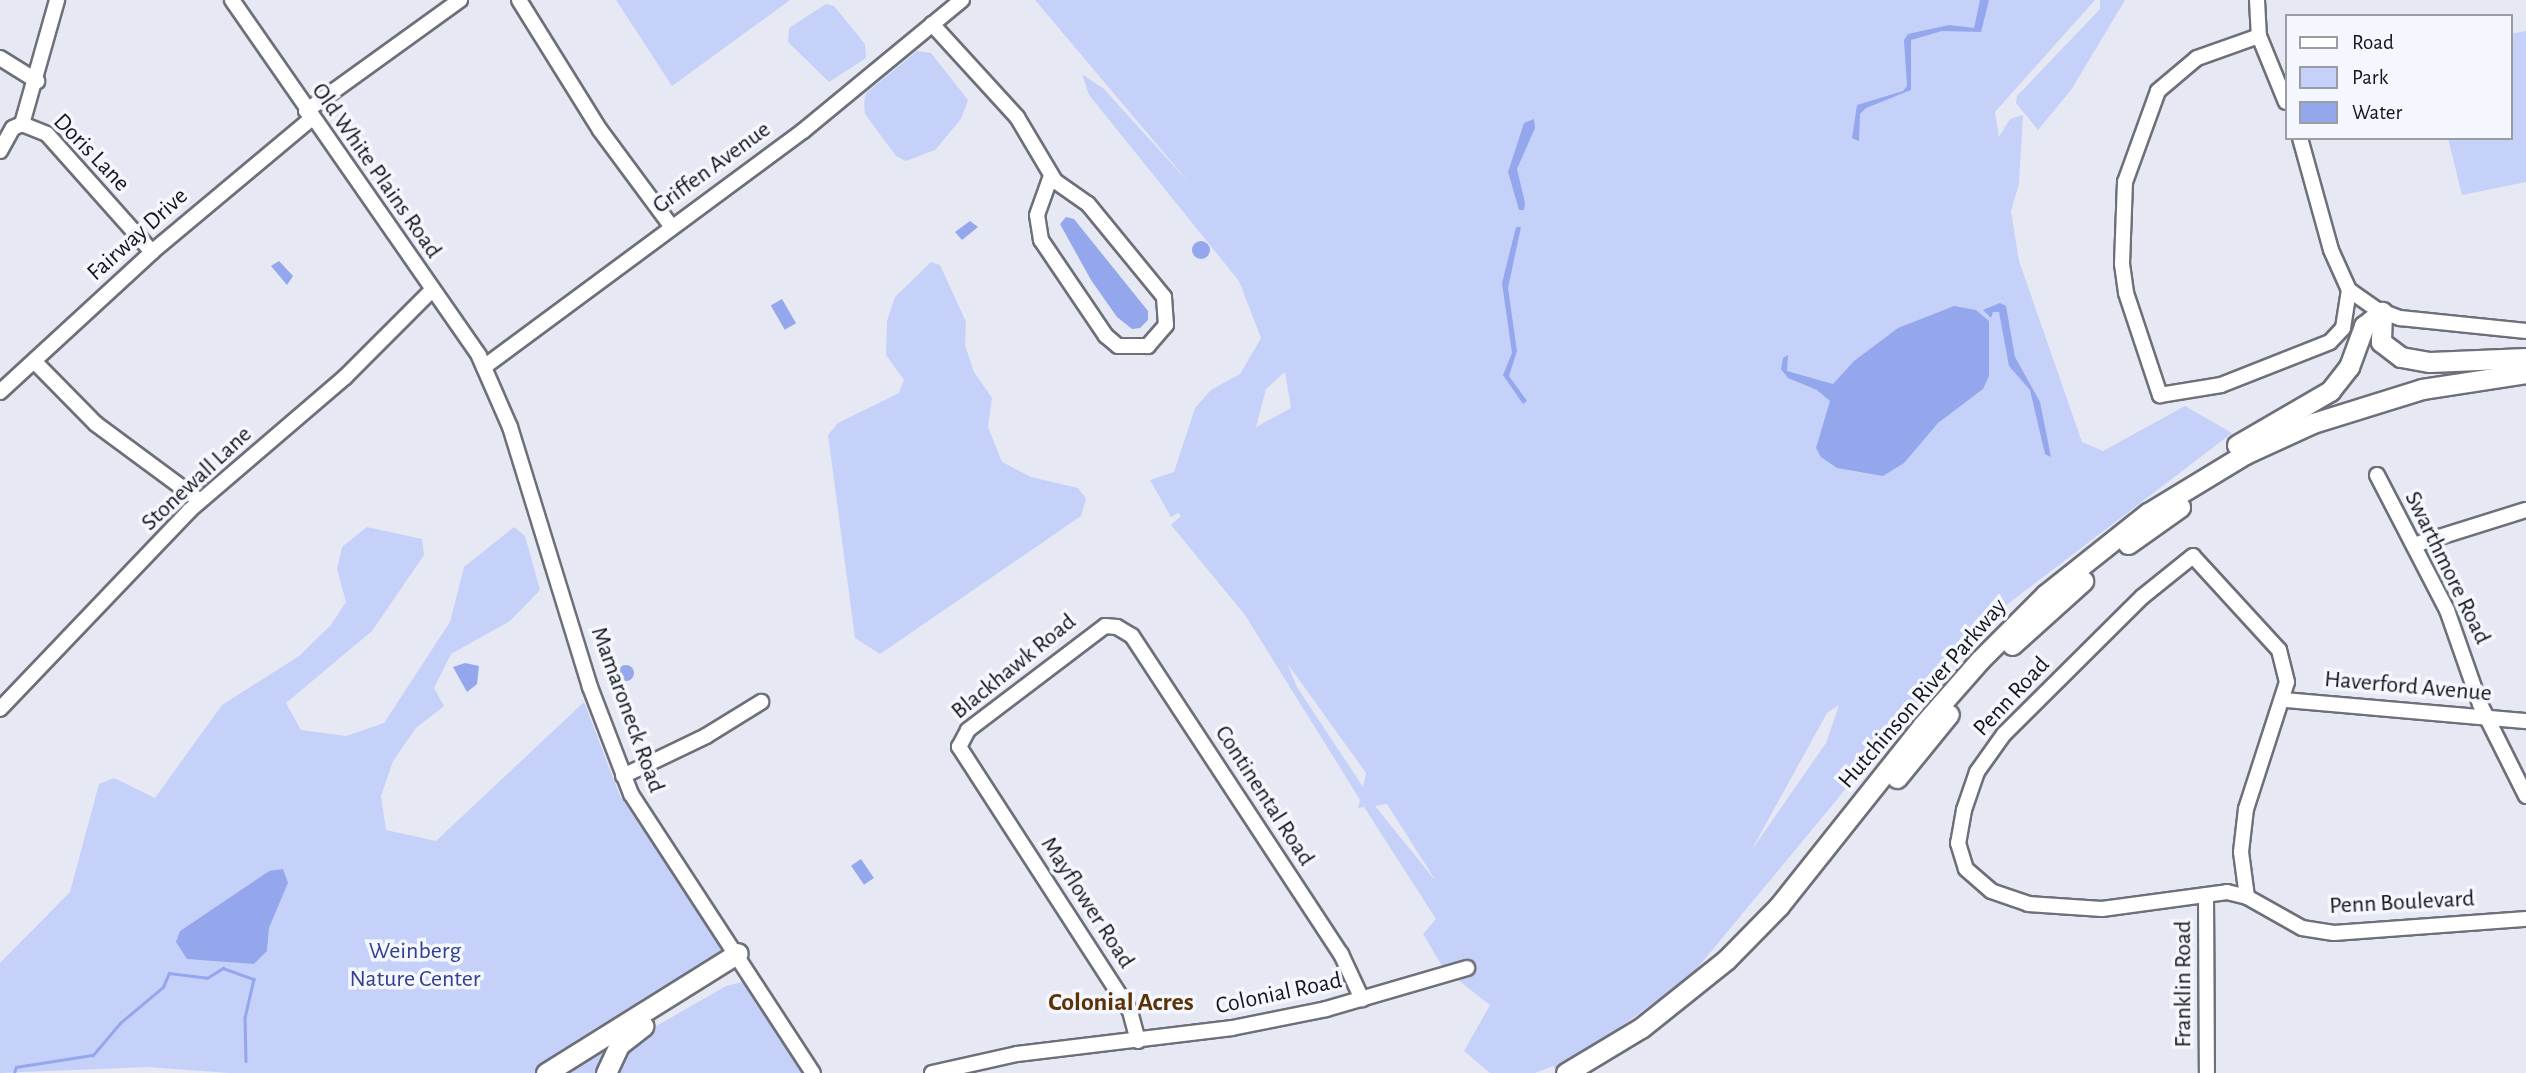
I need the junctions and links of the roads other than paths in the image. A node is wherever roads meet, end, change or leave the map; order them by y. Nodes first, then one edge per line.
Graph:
1 (57, 0) edge
2 (232, 0) edge
3 (460, 0) edge
4 (519, 0) edge
5 (962, 0) edge
6 (2257, 0) edge
7 (932, 24) junction
8 (2259, 36) junction
9 (0, 58) edge
10 (37, 80) junction
11 (2284, 97) edge
12 (311, 111) junction
13 (22, 124) junction
14 (2301, 140) edge
15 (0, 151) edge
16 (1051, 176) junction
17 (671, 226) junction
18 (152, 252) junction
19 (432, 290) junction
20 (2350, 290) junction
21 (2382, 312) junction
22 (2526, 331) edge
23 (2526, 358) edge
24 (34, 361) junction
25 (484, 367) junction
26 (2526, 373) edge
27 (2526, 386) edge
28 (0, 392) edge
29 (2377, 475) dead end
30 (200, 501) junction
31 (2526, 510) edge
32 (2414, 545) junction
33 (2046, 594) junction
34 (1117, 626) joint
35 (2285, 700) junction
36 (761, 702) dead end
37 (0, 709) edge
38 (2486, 715) junction
39 (2526, 721) edge
40 (623, 776) junction
41 (988, 794) joint
42 (2526, 796) edge
43 (2206, 895) junction
44 (2247, 897) junction
45 (2526, 919) edge
46 (742, 959) junction
47 (1467, 968) dead end
48 (1362, 999) junction
49 (1139, 1041) junction
50 (547, 1073) edge
51 (606, 1073) edge
52 (813, 1073) edge
53 (932, 1073) edge
54 (1566, 1073) edge
55 (1593, 1073) edge
56 (2207, 1073) edge

1 - 10 street
2 - 12 street, Old White Plains Road
3 - 12 street, Fairway Drive
4 - 17 street
5 - 7 street, Griffen Avenue
6 - 8 street
7 - 16 street
7 - 17 street, Griffen Avenue
8 - 11 street
8 - 20 street
9 - 10 street
10 - 13 street
12 - 18 street, Fairway Drive
12 - 19 street, Old White Plains Road
13 - 15 street
13 - 18 street, Doris Lane
14 - 20 street
16 - 16 street
17 - 25 street, Griffen Avenue
18 - 24 street, Fairway Drive
19 - 25 street, Old White Plains Road
19 - 30 street, Stonewall Lane
20 - 21 street
21 - 22 street
21 - 23 highway
21 - 33 highway
24 - 28 street, Fairway Drive
24 - 30 street
25 - 40 street, Mamaroneck Road
26 - 33 highway, Hutchinson River Parkway
27 - 55 highway, Hutchinson River Parkway
29 - 32 street, Swarthmore Road
30 - 37 street, Stonewall Lane
31 - 32 street
32 - 38 street, Swarthmore Road
33 - 54 highway, Hutchinson River Parkway
34 - 41 street, Blackhawk Road
34 - 48 street, Continental Road
35 - 38 street, Haverford Avenue
35 - 43 street, Penn Road
35 - 44 street
36 - 40 street
38 - 39 street, Haverford Avenue
38 - 42 street, Swarthmore Road
40 - 46 street, Mamaroneck Road
41 - 49 street, Mayflower Road
43 - 44 street, Penn Boulevard
43 - 56 street, Franklin Road
44 - 45 street, Penn Boulevard
46 - 50 highway
46 - 51 highway
46 - 52 street, Mamaroneck Road
47 - 48 street, Colonial Road
48 - 49 street, Colonial Road
49 - 53 street, Colonial Road

